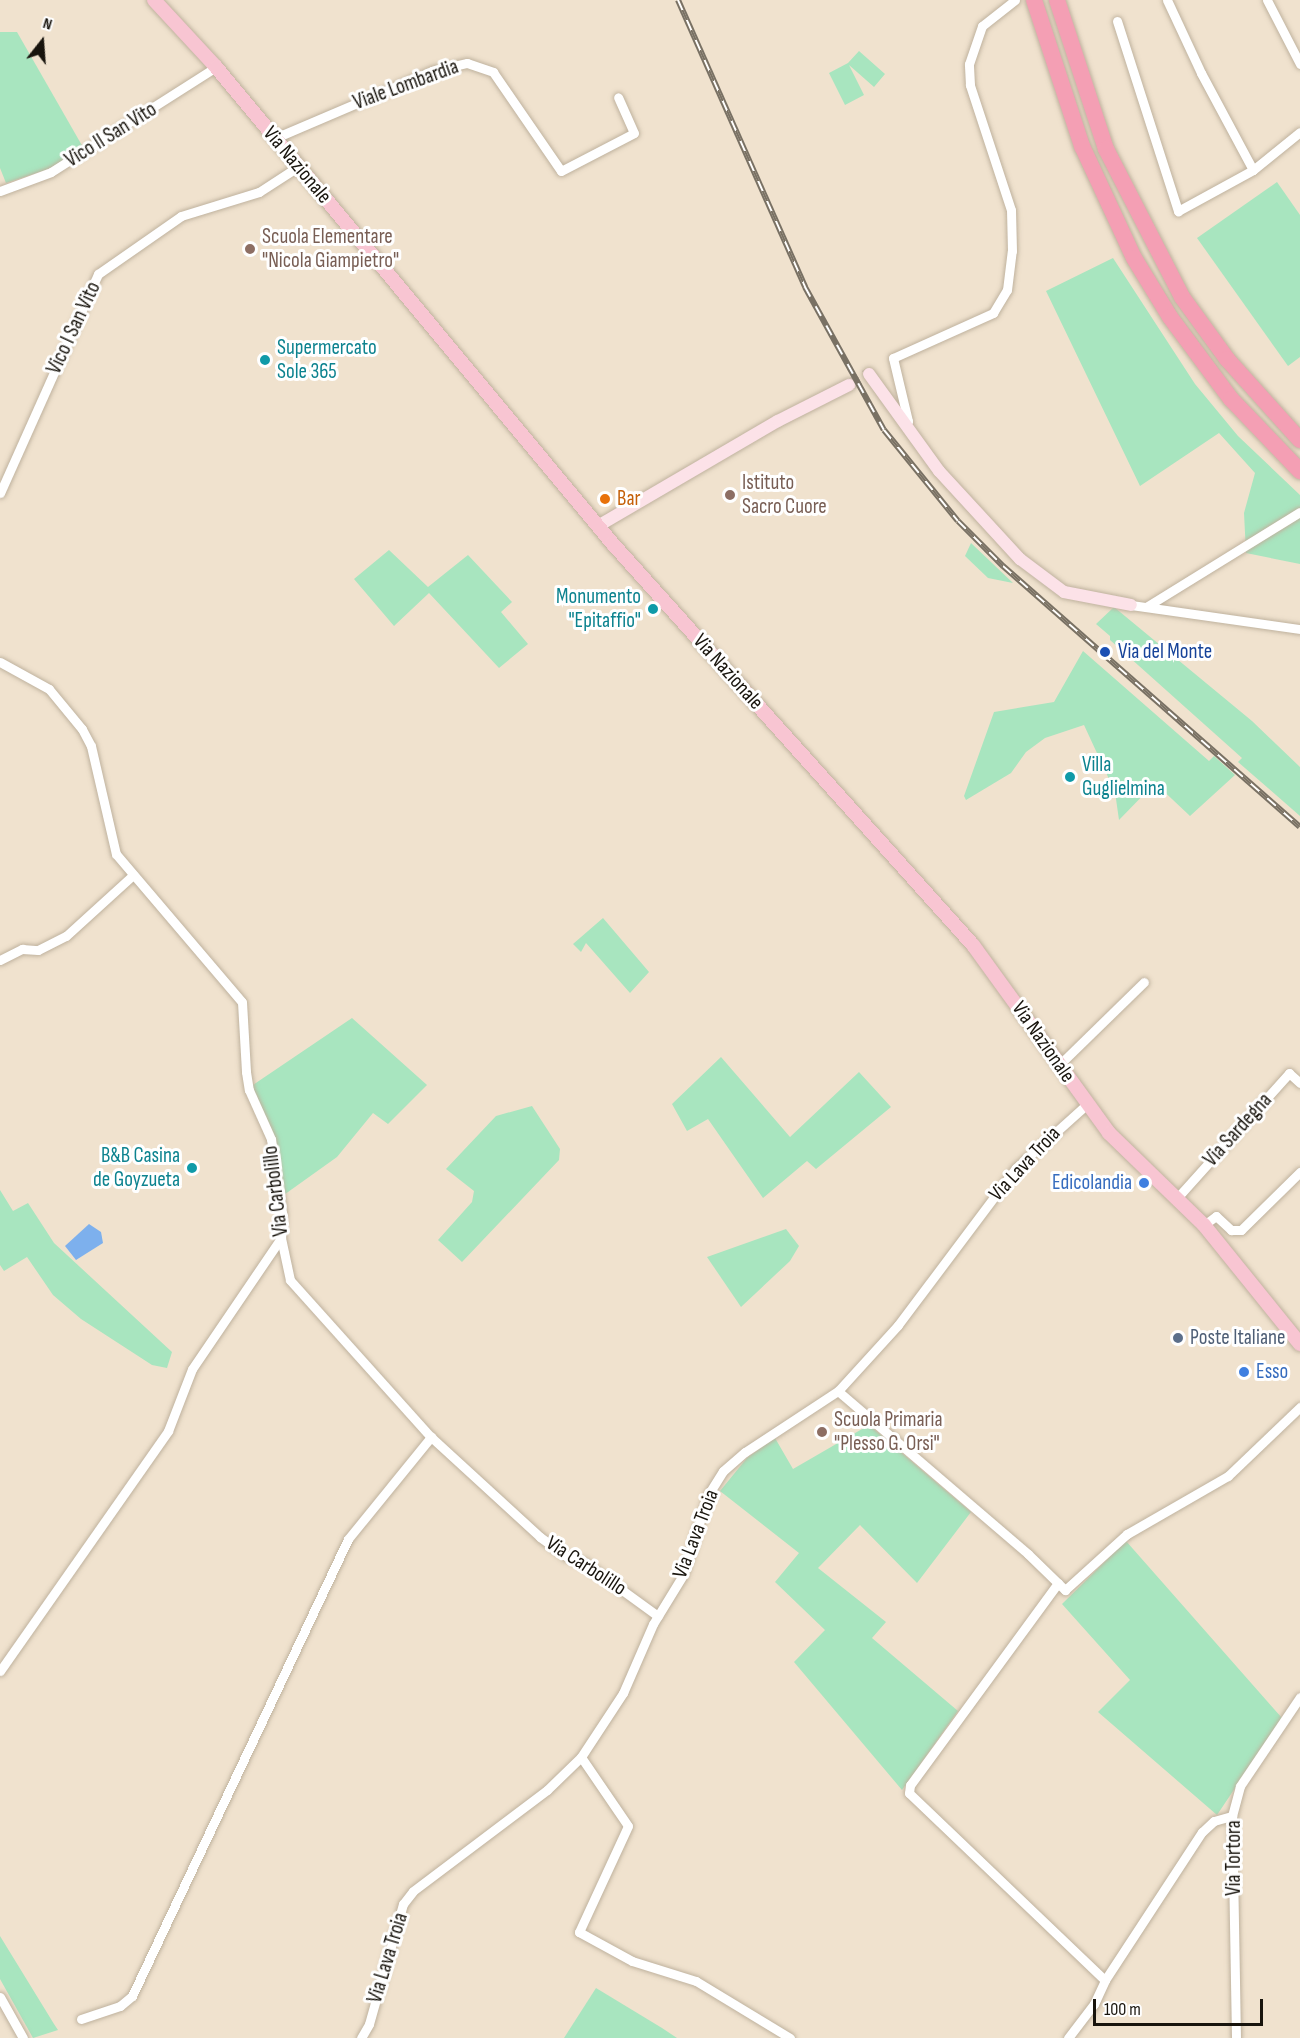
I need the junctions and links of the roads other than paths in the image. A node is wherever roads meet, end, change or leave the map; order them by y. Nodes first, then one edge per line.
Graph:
1 (154, 0) edge
2 (1015, 0) edge
3 (1034, 0) edge
4 (1057, 0) edge
5 (1167, 0) edge
6 (1267, 0) edge
7 (1117, 21) dead end
8 (1300, 64) edge
9 (216, 67) junction
10 (618, 97) dead end
11 (1300, 132) edge
12 (275, 138) junction
13 (298, 166) junction
14 (1253, 170) junction
15 (0, 191) edge
16 (869, 374) dead end
17 (849, 385) tunnel mouth
18 (904, 426) junction
19 (1300, 440) edge
20 (1300, 471) edge
21 (0, 493) edge
22 (1300, 512) edge
23 (598, 526) junction
24 (1131, 605) joint
25 (1146, 607) junction
26 (1300, 629) edge
27 (0, 662) edge
28 (133, 875) junction
29 (0, 960) edge
30 (1144, 982) dead end
31 (1058, 1066) junction
32 (1300, 1083) edge
33 (1086, 1105) junction
34 (1300, 1172) edge
35 (1177, 1198) junction
36 (1204, 1225) junction
37 (281, 1238) junction
38 (1300, 1344) edge
39 (838, 1391) junction
40 (1300, 1407) edge
41 (430, 1437) junction
42 (1058, 1583) junction
43 (658, 1616) junction
44 (0, 1671) edge
45 (1300, 1697) edge
46 (581, 1757) junction
47 (1232, 1816) junction
48 (1105, 1980) junction
49 (0, 1997) edge
50 (81, 2019) dead end
51 (23, 2038) edge
52 (361, 2038) edge
53 (790, 2038) edge
54 (1068, 2038) edge
55 (1236, 2038) edge

1 - 9 main road, Via Nazionale
2 - 18 street
3 - 20 highway
4 - 19 highway
5 - 14 street
6 - 8 street
7 - 14 street
9 - 12 main road, Via Nazionale
9 - 15 street, Vico II San Vito
10 - 12 street, Viale Lombardia
11 - 14 street
12 - 13 main road, Via Nazionale
13 - 21 street, Vico I San Vito
13 - 23 main road, Via Nazionale
16 - 18 street
17 - 23 street
18 - 24 street
22 - 25 street
23 - 31 main road, Via Nazionale
24 - 25 street
25 - 26 street
27 - 28 street, Via Carbolillo
28 - 29 street
28 - 37 street, Via Carbolillo
30 - 31 street
31 - 33 main road, Via Nazionale
32 - 35 street, Via Sardegna
33 - 35 main road, Via Nazionale
33 - 39 street, Via Lava Troia
34 - 36 street
35 - 36 main road, Via Nazionale
36 - 38 main road, Via Nazionale
37 - 41 street, Via Carbolillo
37 - 44 street
39 - 42 street
39 - 43 street, Via Lava Troia
40 - 42 street
41 - 43 street, Via Carbolillo
41 - 50 street
42 - 48 street
43 - 46 street, Via Lava Troia
45 - 47 street, Via Tortora
46 - 52 street, Via Lava Troia
46 - 53 street
47 - 48 street
47 - 55 street, Via Tortora
48 - 54 street
49 - 51 street

